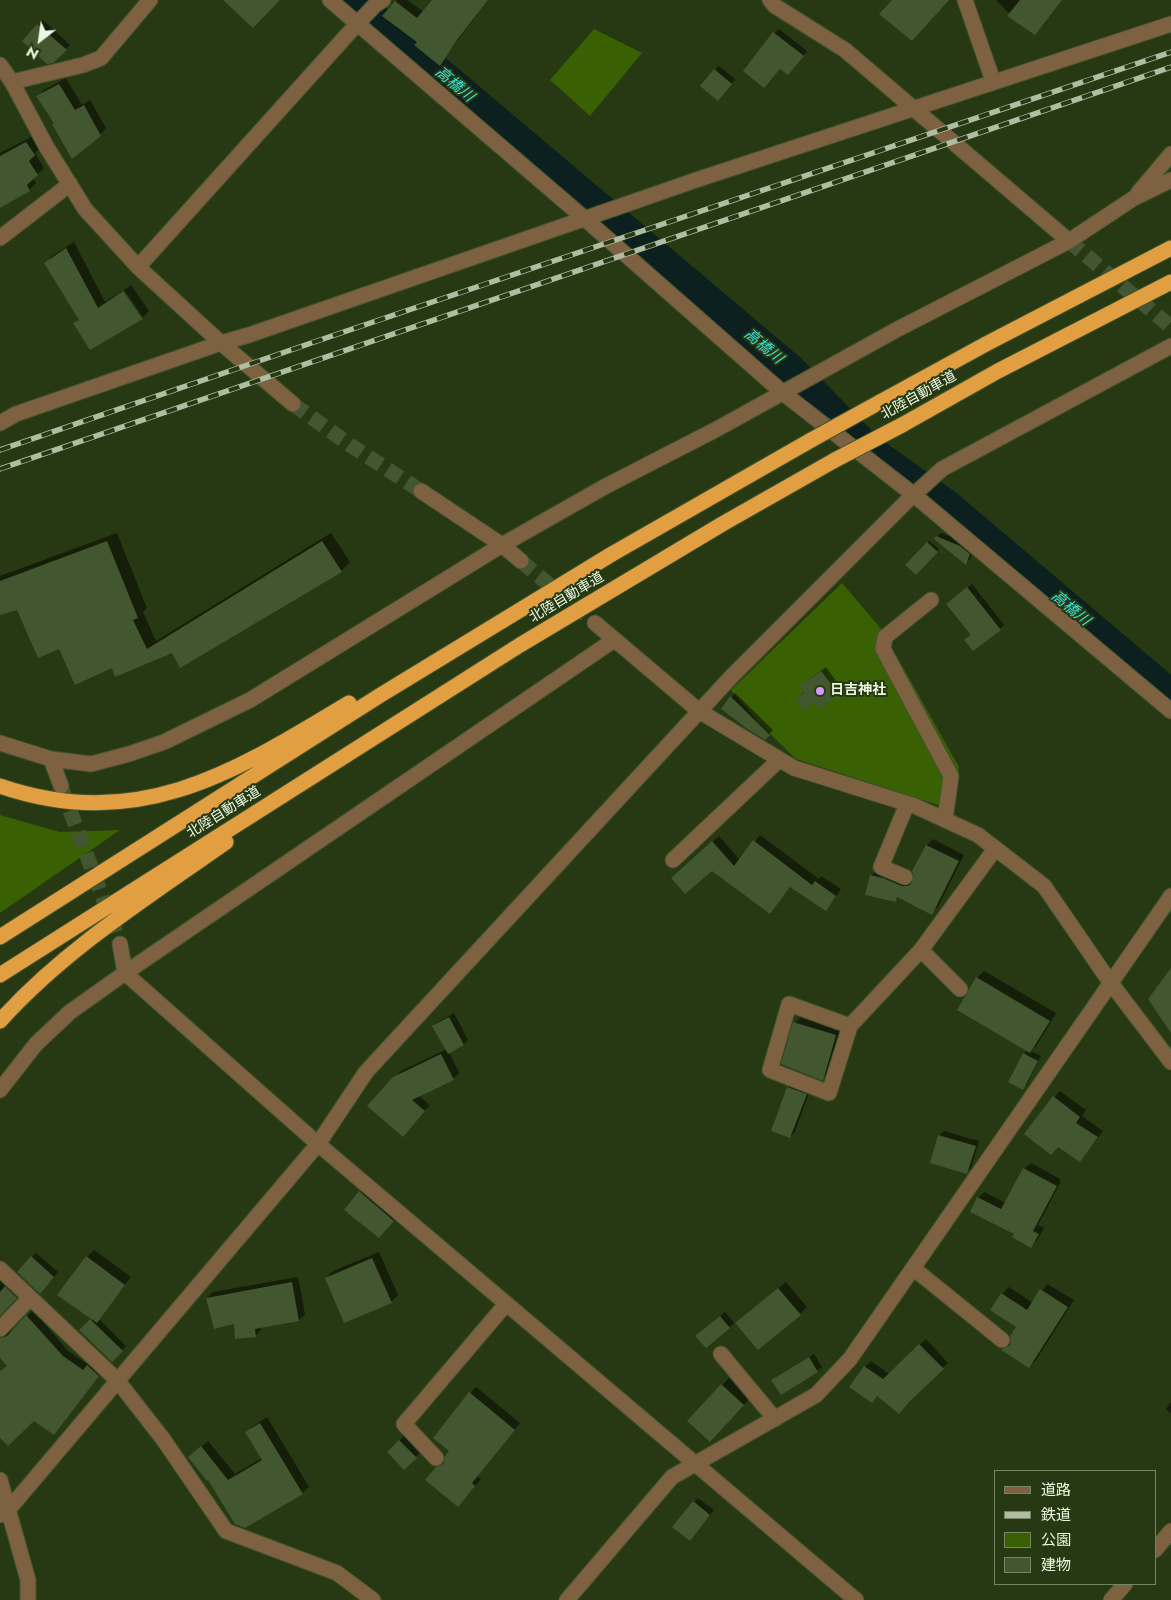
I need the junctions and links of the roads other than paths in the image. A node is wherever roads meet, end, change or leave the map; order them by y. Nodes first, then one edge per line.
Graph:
1 (150, 0) edge
2 (330, 0) edge
3 (383, 0) edge
4 (770, 0) edge
5 (965, 0) edge
6 (357, 24) junction
7 (1171, 24) edge
8 (0, 66) edge
9 (993, 81) junction
10 (12, 82) junction
11 (912, 108) junction
12 (1171, 154) edge
13 (1171, 180) edge
14 (70, 184) junction
15 (1134, 198) junction
16 (584, 218) junction
17 (0, 238) edge
18 (1069, 241) junction
19 (1171, 248) edge
20 (138, 268) junction
21 (1171, 282) edge
22 (220, 342) junction
23 (1171, 346) edge
24 (783, 393) junction
25 (293, 404) tunnel mouth
26 (0, 423) edge
27 (421, 491) tunnel mouth
28 (914, 496) junction
29 (502, 545) junction
30 (612, 554) junction
31 (521, 562) tunnel mouth
32 (931, 600) dead end
33 (595, 623) tunnel mouth
34 (614, 640) junction
35 (700, 711) junction
36 (1171, 711) edge
37 (399, 721) junction
38 (0, 743) edge
39 (51, 759) junction
40 (780, 760) junction
41 (0, 786) edge
42 (61, 786) tunnel mouth
43 (906, 804) junction
44 (945, 820) junction
45 (995, 848) junction
46 (672, 860) dead end
47 (905, 877) dead end
48 (1171, 896) edge
49 (0, 937) edge
50 (120, 944) tunnel mouth
51 (921, 950) junction
52 (125, 973) junction
53 (0, 975) edge
54 (1110, 982) junction
55 (960, 989) dead end
56 (0, 1021) edge
57 (850, 1026) junction
58 (1171, 1062) edge
59 (0, 1090) edge
60 (318, 1144) junction
61 (913, 1268) junction
62 (0, 1269) edge
63 (30, 1298) junction
64 (506, 1304) junction
65 (0, 1329) edge
66 (1002, 1340) dead end
67 (721, 1354) dead end
68 (117, 1380) junction
69 (775, 1419) junction
70 (436, 1458) dead end
71 (694, 1464) junction
72 (0, 1480) edge
73 (4, 1512) edge
74 (1171, 1531) edge
75 (1156, 1549) edge
76 (1124, 1585) edge
77 (28, 1600) edge
78 (372, 1600) edge
79 (567, 1600) edge
80 (856, 1600) edge
81 (1111, 1600) edge

1 - 10 street
2 - 6 street
3 - 6 street
4 - 11 street
5 - 9 street
6 - 16 street
6 - 20 street
7 - 9 street
8 - 10 street
9 - 11 street
10 - 14 street
11 - 16 street
11 - 18 street
12 - 15 street
13 - 15 street
14 - 17 street
14 - 20 street
15 - 18 street
16 - 22 street
16 - 24 street
18 - 24 street
19 - 30 highway, 北陸自動車道, bridge
20 - 22 street
21 - 37 highway, 北陸自動車道, bridge
22 - 25 street
22 - 26 street
23 - 28 street
24 - 28 street
24 - 29 street
27 - 29 street
28 - 35 street
28 - 36 street
29 - 31 street
29 - 39 street
30 - 41 highway
30 - 49 highway, 北陸自動車道
32 - 44 street
33 - 34 street
34 - 35 street
34 - 52 street
35 - 40 street
35 - 60 street
37 - 53 highway, 北陸自動車道
37 - 56 highway
38 - 39 street
39 - 42 street
40 - 43 street
40 - 46 street
43 - 44 street
43 - 47 street
44 - 45 street
45 - 51 street
45 - 54 street
48 - 54 street
50 - 52 street
51 - 55 street
51 - 57 street
52 - 59 street
52 - 60 street
54 - 58 street
54 - 61 street
57 - 57 street
60 - 64 street
60 - 68 street
61 - 66 street
61 - 69 street
62 - 63 street
63 - 65 street
63 - 68 street
64 - 70 street
64 - 71 street
67 - 69 street
68 - 73 street
68 - 78 street
69 - 71 street
71 - 79 street
71 - 80 street
72 - 73 street
73 - 77 street
74 - 75 street
76 - 81 street

